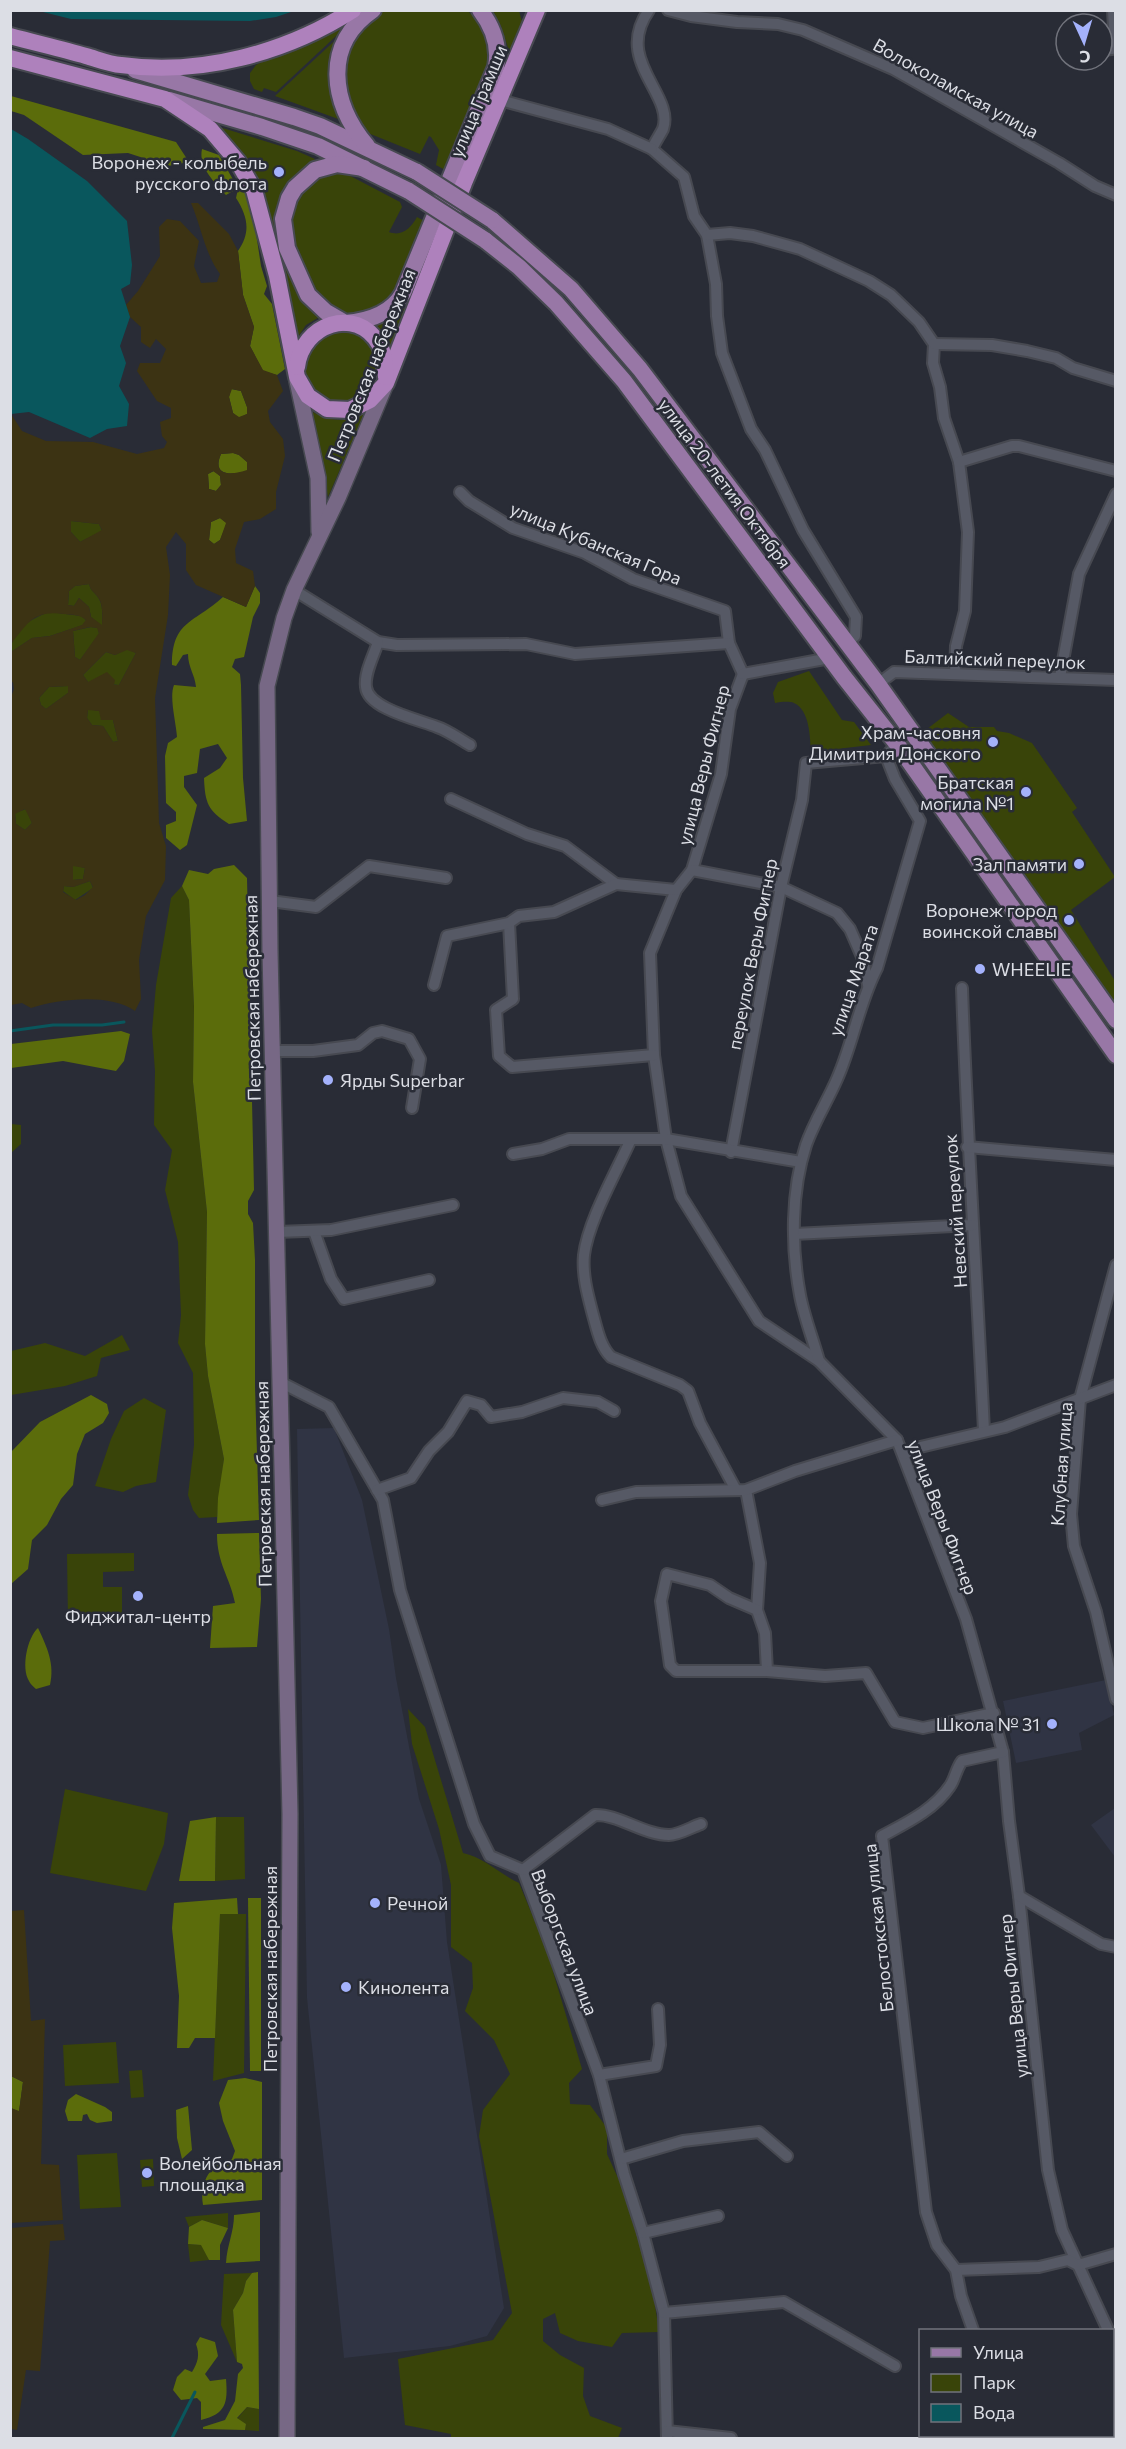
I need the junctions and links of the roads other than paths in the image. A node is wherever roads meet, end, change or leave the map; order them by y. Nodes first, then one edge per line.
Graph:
1 (353, 10) edge
2 (373, 10) edge
3 (480, 10) edge
4 (649, 10) edge
5 (668, 10) edge
6 (532, 15) edge
7 (10, 36) edge
8 (10, 58) edge
9 (120, 65) junction
10 (165, 99) junction
11 (500, 100) junction
12 (369, 149) junction
13 (652, 149) junction
14 (364, 168) junction
15 (1115, 193) edge
16 (456, 206) joint
17 (707, 235) junction
18 (345, 323) junction
19 (934, 344) junction
20 (297, 377) junction
21 (1116, 381) edge
22 (386, 383) junction
23 (959, 462) junction
24 (1116, 471) edge
25 (460, 492) dead end
26 (1116, 494) edge
27 (319, 538) junction
28 (294, 590) junction
29 (378, 642) junction
30 (729, 643) junction
31 (847, 643) junction
32 (830, 658) junction
33 (954, 673) junction
34 (743, 674) junction
35 (1060, 677) junction
36 (1116, 680) edge
37 (878, 684) junction
38 (470, 745) dead end
39 (891, 750) junction
40 (451, 799) dead end
41 (693, 870) junction
42 (446, 878) dead end
43 (616, 884) junction
44 (781, 887) junction
45 (676, 890) junction
46 (270, 901) junction
47 (509, 923) junction
48 (434, 985) dead end
49 (868, 985) junction
50 (962, 988) dead end
51 (1116, 1020) edge
52 (273, 1051) junction
53 (654, 1055) junction
54 (1116, 1055) edge
55 (412, 1108) dead end
56 (631, 1139) junction
57 (666, 1139) junction
58 (967, 1147) junction
59 (731, 1152) junction
60 (513, 1154) dead end
61 (1116, 1160) edge
62 (801, 1162) junction
63 (453, 1205) dead end
64 (974, 1225) junction
65 (314, 1231) junction
66 (277, 1232) junction
67 (794, 1234) junction
68 (1116, 1265) edge
69 (429, 1280) dead end
70 (819, 1360) junction
71 (280, 1382) junction
72 (1116, 1385) edge
73 (1080, 1400) junction
74 (614, 1411) dead end
75 (984, 1431) junction
76 (897, 1440) junction
77 (904, 1454) junction
78 (377, 1490) junction
79 (741, 1490) junction
80 (602, 1500) dead end
81 (757, 1610) junction
82 (767, 1671) junction
83 (1116, 1699) edge
84 (994, 1713) junction
85 (1003, 1752) junction
86 (701, 1824) dead end
87 (523, 1870) junction
88 (1019, 1896) junction
89 (1116, 1947) edge
90 (658, 2009) dead end
91 (599, 2075) junction
92 (788, 2156) dead end
93 (621, 2159) junction
94 (718, 2216) dead end
95 (643, 2233) junction
96 (1116, 2254) edge
97 (1078, 2265) junction
98 (956, 2270) junction
99 (664, 2313) junction
100 (972, 2329) edge
101 (1107, 2329) edge
102 (895, 2366) dead end
103 (667, 2435) edge
104 (287, 2439) edge
105 (731, 2439) edge

1 - 9 highway
2 - 12 main road
3 - 18 main road
4 - 13 street
5 - 15 street, Волоколамская улица
6 - 11 highway, улица Грамши
7 - 9 highway
8 - 10 highway
9 - 12 main road, улица 20-летия Октября
10 - 14 main road, улица 20-летия Октября
10 - 20 highway
11 - 13 street, улица 20-летия Октября
11 - 16 highway, улица Грамши
12 - 31 main road, улица 20-летия Октября, bridge
13 - 17 street, улица 20-летия Октября
14 - 18 main road
14 - 32 main road, улица 20-летия Октября, bridge
16 - 22 highway, Петровская набережная
17 - 19 street
17 - 31 street, улица 20-летия Октября
18 - 20 highway
18 - 22 highway
19 - 21 street
19 - 23 street
20 - 22 highway
20 - 27 main road, Петровская набережная
22 - 27 main road, Петровская набережная
23 - 24 street
23 - 33 street
25 - 30 street, улица Кубанская Гора
26 - 35 street
27 - 28 main road, Петровская набережная
28 - 29 street
28 - 46 main road, Петровская набережная
29 - 30 street
29 - 38 street
30 - 34 street
31 - 37 main road, улица 20-летия Октября
32 - 34 street, улица Веры Фигнер
32 - 39 main road, улица 20-летия Октября
33 - 35 street, Балтийский переулок
33 - 37 street, Балтийский переулок
34 - 41 street, улица Веры Фигнер
35 - 36 street, Балтийский переулок
37 - 51 main road, улица 20-летия Октября
39 - 44 street, переулок Веры Фигнер
39 - 49 street, улица Марата
39 - 54 main road, улица 20-летия Октября
40 - 43 street
41 - 44 street
41 - 45 street, улица Веры Фигнер
42 - 46 street
43 - 45 street
43 - 47 street
44 - 49 street
44 - 59 street, переулок Веры Фигнер
45 - 53 street, улица Веры Фигнер
46 - 52 main road, Петровская набережная
47 - 48 street
47 - 53 street
49 - 62 street, улица Марата
50 - 58 street, Невский переулок
52 - 55 street
52 - 66 main road, Петровская набережная
53 - 57 street, улица Веры Фигнер
56 - 57 street
56 - 60 street
56 - 79 street
57 - 59 street
57 - 70 street, улица Веры Фигнер
58 - 61 street
58 - 64 street, Невский переулок
59 - 62 street
62 - 67 street, улица Марата
63 - 65 street
64 - 67 street
64 - 75 street, Невский переулок
65 - 66 street
65 - 69 street
66 - 71 main road, Петровская набережная
67 - 70 street, улица Марата
68 - 73 street, Клубная улица
70 - 76 street, улица Веры Фигнер
71 - 78 street, Выборгская улица
71 - 104 main road, Петровская набережная
72 - 73 street
73 - 75 street
73 - 83 street, Клубная улица
74 - 78 street
75 - 77 street
76 - 77 street, улица Веры Фигнер
76 - 79 street
77 - 84 street, улица Веры Фигнер
78 - 87 street, Выборгская улица
79 - 80 street
79 - 81 street
81 - 82 street
81 - 82 street
82 - 84 street
84 - 85 street, улица Веры Фигнер
85 - 88 street, улица Веры Фигнер
85 - 98 street, Белостокская улица
86 - 87 street
87 - 91 street, Выборгская улица
88 - 89 street
88 - 97 street, улица Веры Фигнер
90 - 91 street
91 - 93 street, Выборгская улица
92 - 93 street
93 - 95 street, Выборгская улица
94 - 95 street
95 - 99 street, Выборгская улица
96 - 97 street
97 - 98 street
97 - 101 street, улица Веры Фигнер
98 - 100 street
99 - 102 street
99 - 103 street, Выборгская улица
103 - 105 street

